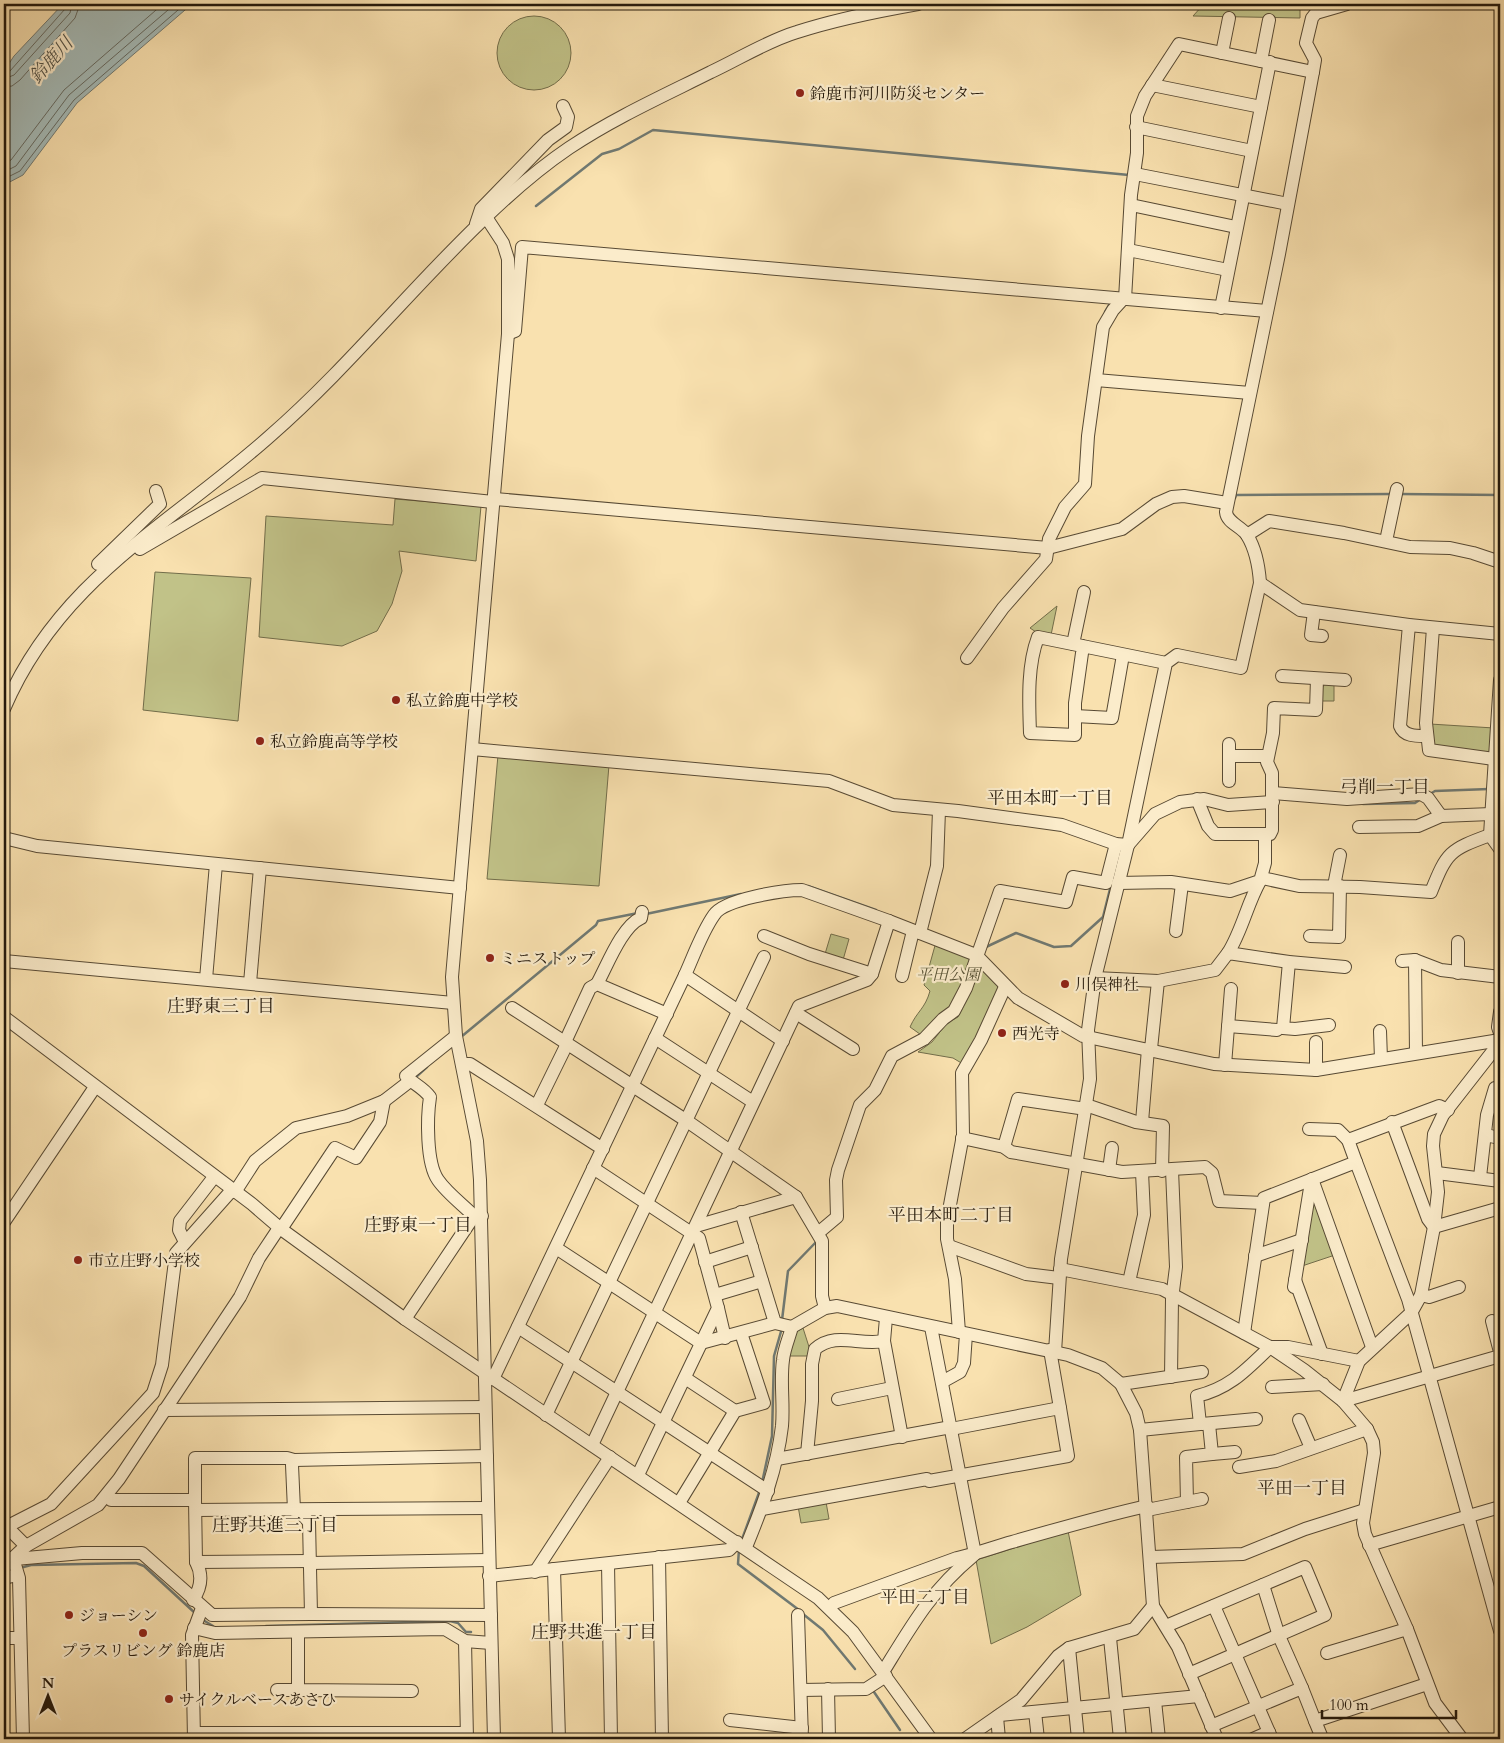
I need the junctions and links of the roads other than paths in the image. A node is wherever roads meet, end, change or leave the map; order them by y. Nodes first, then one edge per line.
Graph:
1 (918, 4) edge
2 (1347, 4) edge
3 (1229, 18) dead end
4 (1269, 20) dead end
5 (1222, 53) junction
6 (1265, 61) junction
7 (1313, 72) junction
8 (1152, 85) junction
9 (563, 106) dead end
10 (1261, 107) junction
11 (1136, 127) junction
12 (1252, 151) junction
13 (1135, 174) junction
14 (1242, 200) junction
15 (1288, 204) junction
16 (1131, 205) junction
17 (486, 217) junction
18 (1236, 227) junction
19 (474, 229) junction
20 (1128, 250) junction
21 (1228, 270) junction
22 (1124, 299) junction
23 (1221, 308) junction
24 (1267, 311) junction
25 (508, 334) junction
26 (1096, 380) junction
27 (1250, 393) junction
28 (156, 491) dead end
29 (1396, 494) dead end
30 (494, 500) junction
31 (1226, 508) junction
32 (1247, 535) junction
33 (1386, 541) junction
34 (1048, 548) junction
35 (114, 560) junction
36 (1500, 562) edge
37 (90, 582) junction
38 (1260, 583) junction
39 (1084, 592) dead end
40 (1314, 612) junction
41 (1408, 626) junction
42 (1433, 628) junction
43 (1500, 634) edge
44 (1322, 636) dead end
45 (1078, 645) junction
46 (1123, 654) junction
47 (967, 658) dead end
48 (1166, 663) junction
49 (1282, 676) dead end
50 (1317, 679) junction
51 (1346, 680) dead end
52 (1500, 680) edge
53 (4, 709) edge
54 (1075, 716) junction
55 (1428, 736) junction
56 (472, 749) junction
57 (1267, 756) junction
58 (1494, 759) junction
59 (1229, 781) dead end
60 (1273, 797) junction
61 (1198, 799) junction
62 (939, 810) junction
63 (1491, 814) junction
64 (1441, 816) junction
65 (1359, 827) dead end
66 (1264, 834) junction
67 (1490, 835) junction
68 (4, 838) edge
69 (1122, 844) junction
70 (1499, 847) edge
71 (1340, 855) dead end
72 (216, 864) junction
73 (260, 868) junction
74 (1261, 880) junction
75 (1118, 884) junction
76 (1182, 884) junction
77 (1337, 886) junction
78 (460, 888) junction
79 (641, 915) dead end
80 (889, 921) junction
81 (919, 930) junction
82 (1176, 931) dead end
83 (764, 936) dead end
84 (1310, 936) dead end
85 (1458, 942) dead end
86 (979, 953) junction
87 (1228, 953) junction
88 (764, 957) dead end
89 (4, 961) edge
90 (1288, 962) junction
91 (1345, 967) dead end
92 (1458, 973) junction
93 (685, 974) junction
94 (872, 974) junction
95 (902, 976) dead end
96 (1096, 978) junction
97 (1500, 978) edge
98 (206, 979) junction
99 (1158, 981) junction
100 (250, 983) junction
101 (597, 984) junction
102 (1005, 987) junction
103 (1231, 989) dead end
104 (453, 1003) junction
105 (512, 1008) dead end
106 (738, 1011) junction
107 (1500, 1012) edge
108 (666, 1014) junction
109 (796, 1014) junction
110 (4, 1017) edge
111 (1329, 1025) dead end
112 (1228, 1026) junction
113 (1277, 1030) dead end
114 (1380, 1031) dead end
115 (1500, 1033) edge
116 (456, 1036) junction
117 (1090, 1037) junction
118 (655, 1038) junction
119 (783, 1041) junction
120 (1500, 1041) edge
121 (1316, 1042) dead end
122 (566, 1043) junction
123 (853, 1049) dead end
124 (1150, 1049) junction
125 (1416, 1052) junction
126 (1381, 1059) junction
127 (462, 1064) junction
128 (1225, 1065) junction
129 (1316, 1070) junction
130 (708, 1073) junction
131 (408, 1078) junction
132 (95, 1087) junction
133 (633, 1087) junction
134 (1495, 1088) dead end
135 (384, 1101) junction
136 (753, 1102) junction
137 (536, 1105) junction
138 (1086, 1107) junction
139 (1448, 1110) junction
140 (687, 1120) junction
141 (1142, 1122) junction
142 (1392, 1122) junction
143 (1310, 1129) dead end
144 (1485, 1135) junction
145 (962, 1138) junction
146 (1500, 1138) edge
147 (1348, 1140) junction
148 (1004, 1147) junction
149 (1112, 1148) dead end
150 (603, 1149) junction
151 (731, 1150) junction
152 (1356, 1162) junction
153 (1075, 1165) junction
154 (593, 1168) junction
155 (1109, 1170) junction
156 (1167, 1170) junction
157 (1142, 1172) junction
158 (1437, 1173) junction
159 (214, 1176) junction
160 (1480, 1177) junction
161 (1312, 1179) junction
162 (1500, 1181) edge
163 (231, 1190) junction
164 (796, 1197) junction
165 (647, 1203) junction
166 (1264, 1203) junction
167 (1500, 1208) edge
168 (742, 1212) junction
169 (478, 1216) junction
170 (4, 1222) edge
171 (1434, 1227) junction
172 (280, 1228) junction
173 (694, 1229) junction
174 (820, 1237) junction
175 (182, 1239) junction
176 (1302, 1240) junction
177 (949, 1246) junction
178 (752, 1247) junction
179 (556, 1248) junction
180 (1255, 1256) junction
181 (705, 1262) junction
182 (1060, 1274) junction
183 (762, 1281) junction
184 (609, 1282) junction
185 (1128, 1282) junction
186 (1459, 1287) dead end
187 (1173, 1295) junction
188 (1421, 1295) junction
189 (716, 1302) junction
190 (825, 1308) junction
191 (655, 1313) junction
192 (1411, 1313) junction
193 (886, 1318) junction
194 (405, 1319) junction
195 (1492, 1321) dead end
196 (784, 1325) junction
197 (931, 1327) junction
198 (518, 1328) junction
199 (741, 1333) junction
200 (962, 1333) junction
201 (1244, 1333) junction
202 (725, 1338) junction
203 (884, 1342) junction
204 (701, 1343) junction
205 (1270, 1347) junction
206 (1372, 1347) junction
207 (1052, 1351) junction
208 (1322, 1354) junction
209 (1500, 1354) edge
210 (1359, 1361) junction
211 (572, 1362) junction
212 (1429, 1375) junction
213 (488, 1376) junction
214 (1171, 1377) junction
215 (685, 1378) junction
216 (942, 1382) junction
217 (1121, 1384) junction
218 (1323, 1384) junction
219 (1272, 1387) dead end
220 (892, 1388) junction
221 (618, 1393) junction
222 (1197, 1396) junction
223 (838, 1399) dead end
224 (1343, 1401) junction
225 (485, 1407) junction
226 (1060, 1408) junction
227 (164, 1410) junction
228 (735, 1411) junction
229 (133, 1415) junction
230 (546, 1415) junction
231 (1256, 1419) dead end
232 (1299, 1420) dead end
233 (664, 1423) junction
234 (1204, 1424) junction
235 (153, 1426) junction
236 (951, 1428) junction
237 (1367, 1429) junction
238 (1140, 1430) junction
239 (902, 1436) junction
240 (592, 1445) junction
241 (1311, 1448) junction
242 (1235, 1452) dead end
243 (709, 1453) junction
244 (808, 1454) junction
245 (1212, 1454) junction
246 (487, 1456) junction
247 (610, 1458) junction
248 (777, 1459) junction
249 (294, 1460) junction
250 (1239, 1466) dead end
251 (638, 1475) junction
252 (959, 1475) junction
253 (763, 1488) junction
254 (1202, 1499) dead end
255 (111, 1500) dead end
256 (1187, 1502) junction
257 (679, 1503) junction
258 (196, 1505) junction
259 (1500, 1507) edge
260 (488, 1508) junction
261 (1147, 1508) junction
262 (296, 1510) junction
263 (762, 1510) junction
264 (1365, 1510) junction
265 (1468, 1516) junction
266 (5, 1527) edge
267 (742, 1545) junction
268 (1369, 1545) junction
269 (26, 1546) junction
270 (975, 1554) junction
271 (659, 1557) junction
272 (1151, 1557) junction
273 (10, 1560) edge
274 (488, 1560) junction
275 (196, 1562) junction
276 (310, 1562) junction
277 (608, 1564) junction
278 (554, 1569) junction
279 (535, 1572) junction
280 (17, 1575) junction
281 (489, 1576) junction
282 (4, 1578) edge
283 (1263, 1585) junction
284 (198, 1604) junction
285 (1153, 1606) junction
286 (1214, 1606) junction
287 (1497, 1607) edge
288 (830, 1608) junction
289 (311, 1614) junction
290 (491, 1615) junction
291 (798, 1615) dead end
292 (333, 1623) junction
293 (1166, 1626) junction
294 (194, 1628) junction
295 (1406, 1629) junction
296 (1500, 1631) edge
297 (298, 1632) junction
298 (1280, 1636) junction
299 (4, 1638) edge
300 (20, 1638) junction
301 (1110, 1638) junction
302 (465, 1641) junction
303 (491, 1642) junction
304 (1069, 1648) junction
305 (1327, 1653) dead end
306 (1236, 1655) junction
307 (885, 1674) junction
308 (1189, 1674) junction
309 (1427, 1684) junction
310 (1302, 1688) junction
311 (828, 1689) junction
312 (277, 1690) dead end
313 (298, 1690) junction
314 (801, 1690) junction
315 (412, 1691) dead end
316 (1199, 1696) junction
317 (1155, 1701) junction
318 (1116, 1704) junction
319 (1258, 1706) junction
320 (1075, 1708) junction
321 (1035, 1712) junction
322 (998, 1716) junction
323 (730, 1720) dead end
324 (1315, 1721) junction
325 (1211, 1726) junction
326 (802, 1734) edge
327 (1271, 1735) edge
328 (194, 1736) edge
329 (466, 1736) edge
330 (23, 1739) edge
331 (494, 1739) edge
332 (559, 1739) edge
333 (611, 1739) edge
334 (662, 1739) edge
335 (829, 1739) edge
336 (931, 1739) edge
337 (965, 1739) edge
338 (999, 1739) edge
339 (1038, 1739) edge
340 (1078, 1739) edge
341 (1120, 1739) edge
342 (1159, 1739) edge
343 (1217, 1739) edge
344 (1253, 1739) edge
345 (1316, 1739) edge
346 (1462, 1739) edge

1 - 17 street
2 - 7 street
3 - 5 street
4 - 6 street
5 - 6 street
5 - 8 street
6 - 7 street
6 - 10 street
7 - 15 street
8 - 10 street
8 - 11 street
9 - 19 street
10 - 12 street
11 - 12 street
11 - 13 street
12 - 14 street
13 - 14 street
13 - 16 street
14 - 15 street
14 - 18 street
15 - 24 street
16 - 18 street
16 - 20 street
17 - 19 street
17 - 25 street
18 - 21 street
19 - 35 street
20 - 21 street
20 - 22 street
21 - 23 street
22 - 23 street
22 - 25 street
22 - 26 street
23 - 24 street
24 - 27 street
25 - 30 street
26 - 27 street
26 - 34 street
27 - 31 street
28 - 37 street
29 - 33 street
30 - 34 street
30 - 35 street
30 - 56 street
31 - 32 street
31 - 34 street
32 - 33 street
32 - 38 street
33 - 36 street
34 - 47 street
35 - 37 street
37 - 53 street
38 - 40 street
38 - 48 street
39 - 45 street
40 - 41 street
40 - 44 street
41 - 42 street
41 - 55 street
42 - 43 street
42 - 55 street
45 - 46 street
45 - 54 street
45 - 54 street
46 - 48 street
46 - 54 street
48 - 69 street
49 - 50 street
50 - 51 street
50 - 57 street
52 - 58 street
55 - 58 street
56 - 62 street
56 - 78 street
57 - 59 street
57 - 60 street
58 - 63 street
60 - 61 street
60 - 64 street
60 - 66 street
61 - 66 street
61 - 69 street
62 - 69 street
62 - 81 street
63 - 64 street
63 - 67 street
64 - 65 street
66 - 74 street
67 - 70 street
67 - 77 street
68 - 72 street
69 - 75 street
69 - 86 street
71 - 77 street
72 - 73 street
72 - 98 street
73 - 78 street
73 - 100 street
74 - 76 street
74 - 77 street
74 - 87 street
75 - 76 street
75 - 96 street
76 - 82 street
77 - 84 street
78 - 104 street
79 - 101 street
80 - 81 street
80 - 93 street
80 - 94 street
81 - 86 street
81 - 95 street
83 - 94 street
85 - 92 street
86 - 102 street
86 - 174 street
87 - 90 street
87 - 99 street
88 - 106 street
89 - 98 street
90 - 91 street
90 - 111 street
92 - 97 street
92 - 125 street
93 - 106 street
93 - 108 street
94 - 109 street
96 - 99 street
96 - 117 street
98 - 100 street
99 - 124 street
100 - 104 street
101 - 108 street
101 - 122 street
102 - 117 street
102 - 145 street
103 - 112 street
104 - 116 street
105 - 122 street
106 - 119 street
106 - 130 street
107 - 115 street
108 - 118 street
109 - 119 street
109 - 123 street
110 - 132 street
112 - 113 street
112 - 128 street
114 - 126 street
116 - 127 street
116 - 131 street
117 - 124 street
117 - 138 street
118 - 130 street
118 - 133 street
119 - 136 street
120 - 125 street
120 - 139 street
121 - 129 street
122 - 133 street
122 - 137 street
124 - 128 street
124 - 141 street
125 - 126 street
126 - 129 street
127 - 137 street
127 - 169 street
128 - 129 street
130 - 136 street
130 - 140 street
131 - 135 street
131 - 169 street
132 - 159 street
132 - 170 street
133 - 140 street
133 - 150 street
134 - 144 street
135 - 163 street
135 - 172 street
136 - 151 street
137 - 150 street
138 - 141 street
138 - 148 street
138 - 153 street
139 - 142 street
139 - 158 street
140 - 151 street
140 - 165 street
141 - 156 street
142 - 147 street
142 - 171 street
143 - 147 street
144 - 146 street
144 - 160 street
145 - 148 street
145 - 177 street
147 - 152 street
148 - 153 street
149 - 155 street
150 - 154 street
151 - 164 street
151 - 173 street
152 - 161 street
152 - 192 street
153 - 155 street
153 - 182 street
154 - 165 street
154 - 179 street
155 - 157 street
156 - 157 street
156 - 166 street
156 - 187 street
157 - 185 street
158 - 160 street
158 - 171 street
159 - 163 street
159 - 175 street
160 - 162 street
161 - 166 street
161 - 176 street
161 - 206 street
163 - 172 street
163 - 175 street
164 - 168 street
164 - 174 street
165 - 173 street
165 - 184 street
166 - 180 street
167 - 171 street
168 - 173 street
168 - 178 street
169 - 194 street
169 - 213 street
171 - 188 street
172 - 194 street
172 - 227 street
173 - 181 street
173 - 191 street
174 - 190 street
175 - 229 street
176 - 180 street
176 - 208 street
177 - 182 street
177 - 200 street
178 - 181 street
178 - 183 street
179 - 184 street
179 - 198 street
180 - 201 street
181 - 189 street
182 - 185 street
182 - 207 street
183 - 189 street
183 - 196 street
184 - 191 street
184 - 211 street
185 - 187 street
186 - 188 street
187 - 201 street
187 - 214 street
188 - 192 street
189 - 202 street
189 - 204 street
190 - 193 street
190 - 196 street
191 - 204 street
191 - 221 street
192 - 206 street
192 - 212 street
193 - 197 street
193 - 203 street
194 - 213 street
195 - 209 street
196 - 199 street
196 - 248 street
197 - 200 street
197 - 216 street
198 - 211 street
198 - 213 street
199 - 202 street
199 - 228 street
200 - 207 street
200 - 216 street
201 - 205 street
202 - 204 street
203 - 220 street
203 - 244 street
204 - 215 street
205 - 208 street
205 - 218 street
205 - 222 street
206 - 210 street
207 - 217 street
207 - 226 street
208 - 210 street
209 - 212 street
210 - 224 street
211 - 221 street
211 - 230 street
212 - 224 street
212 - 265 street
213 - 225 street
213 - 230 street
214 - 217 street
214 - 222 street
215 - 228 street
215 - 233 street
216 - 236 street
217 - 238 street
218 - 219 street
218 - 224 street
220 - 223 street
220 - 239 street
221 - 233 street
221 - 240 street
222 - 234 street
224 - 237 street
225 - 227 street
225 - 246 street
226 - 236 street
226 - 252 street
227 - 235 street
228 - 243 street
229 - 235 street
229 - 266 street
230 - 240 street
231 - 234 street
232 - 241 street
233 - 243 street
233 - 251 street
234 - 238 street
234 - 245 street
235 - 269 street
236 - 239 street
236 - 252 street
237 - 241 street
237 - 264 street
238 - 261 street
239 - 244 street
240 - 247 street
241 - 250 street
242 - 245 street
243 - 253 street
243 - 257 street
244 - 248 street
245 - 256 street
246 - 249 street
246 - 260 street
247 - 251 street
247 - 279 street
248 - 253 street
249 - 258 street
249 - 262 street
251 - 257 street
252 - 263 street
252 - 270 street
253 - 263 street
254 - 256 street
255 - 258 street
256 - 261 street
257 - 267 street
258 - 262 street
258 - 275 street
259 - 265 street
260 - 262 street
260 - 274 street
261 - 270 street
261 - 272 street
262 - 276 street
263 - 267 street
264 - 268 street
264 - 272 street
265 - 268 street
265 - 287 street
266 - 269 street
267 - 271 street
267 - 288 street
268 - 295 street
269 - 273 street
270 - 288 street
270 - 307 street
271 - 277 street
271 - 334 street
272 - 285 street
273 - 280 street
273 - 284 street
274 - 276 street
274 - 281 street
275 - 276 street
275 - 284 street
276 - 289 street
277 - 278 street
277 - 333 street
278 - 279 street
278 - 332 street
279 - 281 street
280 - 282 street
280 - 300 street
281 - 290 street
283 - 286 street
283 - 298 street
283 - 298 street
284 - 289 street
284 - 294 street
285 - 293 street
285 - 301 street
286 - 293 street
286 - 306 street
287 - 296 street
288 - 307 street
289 - 292 street
290 - 292 street
290 - 303 street
291 - 314 street
292 - 297 street
292 - 302 street
293 - 308 street
294 - 297 street
294 - 328 street
295 - 305 street
295 - 309 street
297 - 313 street
298 - 306 street
298 - 310 street
299 - 300 street
300 - 330 street
301 - 304 street
301 - 318 street
302 - 303 street
302 - 329 street
303 - 331 street
304 - 320 street
304 - 322 street
306 - 308 street
306 - 319 street
307 - 311 street
307 - 336 street
308 - 316 street
309 - 324 street
309 - 346 street
310 - 319 street
310 - 324 street
311 - 314 street
311 - 335 street
312 - 313 street
313 - 315 street
314 - 326 street
316 - 317 street
316 - 325 street
317 - 318 street
317 - 342 street
318 - 320 street
318 - 341 street
319 - 325 street
319 - 327 street
320 - 321 street
320 - 340 street
321 - 322 street
321 - 339 street
322 - 337 street
322 - 338 street
323 - 326 street
324 - 345 street
325 - 343 street
327 - 344 street
328 - 329 street

